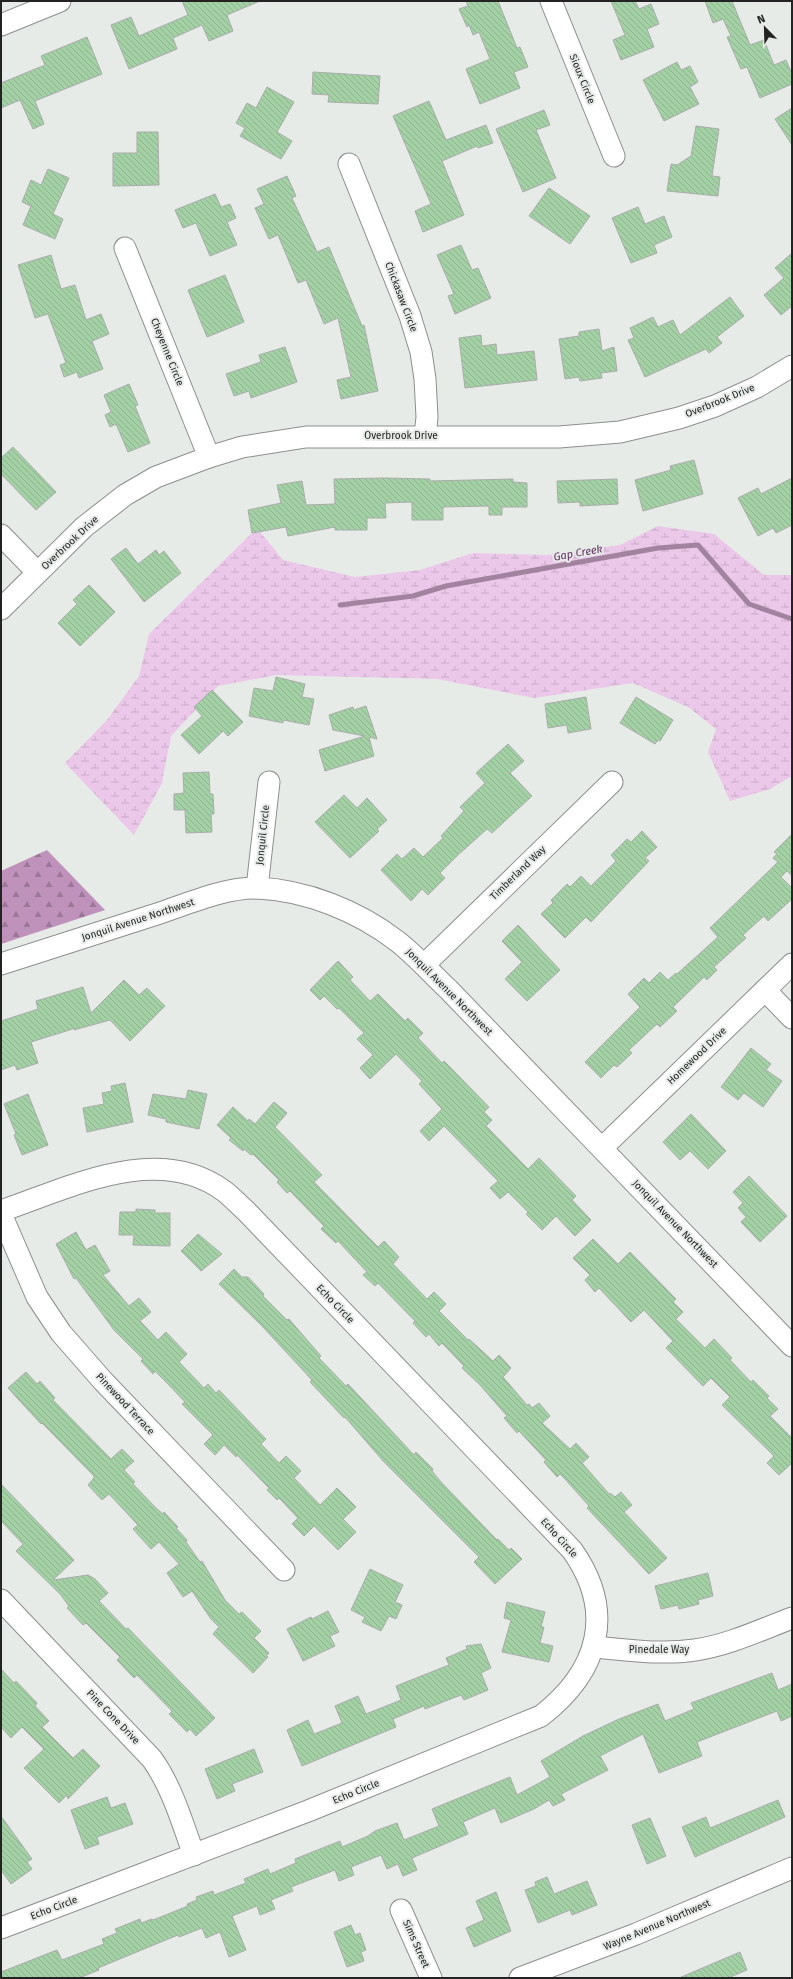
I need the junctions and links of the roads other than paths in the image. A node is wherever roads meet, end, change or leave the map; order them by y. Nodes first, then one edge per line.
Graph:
1 (60, 1) edge
2 (551, 1) edge
3 (1, 24) edge
4 (614, 156) dead end
5 (349, 164) dead end
6 (125, 248) dead end
7 (792, 366) edge
8 (425, 436) junction
9 (209, 457) junction
10 (1, 534) edge
11 (38, 572) junction
12 (1, 609) edge
13 (269, 782) dead end
14 (612, 782) dead end
15 (257, 888) junction
16 (1, 964) edge
17 (792, 964) edge
18 (424, 965) junction
19 (765, 990) junction
20 (792, 1018) edge
21 (602, 1148) junction
22 (1, 1212) edge
23 (792, 1346) edge
24 (284, 1570) dead end
25 (1, 1600) edge
26 (792, 1618) edge
27 (594, 1647) junction
28 (194, 1855) junction
29 (792, 1868) edge
30 (401, 1910) dead end
31 (1, 1928) edge
32 (431, 1978) edge
33 (520, 1978) edge

1 - 3 street
2 - 4 street, Sioux Circle
5 - 8 street, Chickasaw Circle
6 - 9 street, Cheyenne Circle
7 - 8 street, Overbrook Drive
8 - 9 street, Overbrook Drive
9 - 11 street, Overbrook Drive
10 - 11 street, Overbrook Drive
11 - 12 street, Overbrook Drive
13 - 15 street, Jonquil Circle
14 - 18 street, Timberland Way
15 - 16 street, Jonquil Avenue Northwest
15 - 18 street, Jonquil Avenue Northwest
17 - 19 street, Homewood Drive
18 - 21 street, Jonquil Avenue Northwest
19 - 20 street
19 - 21 street, Homewood Drive
21 - 23 street, Jonquil Avenue Northwest
22 - 24 street, Pinewood Terrace
22 - 27 street, Echo Circle
25 - 28 street, Pine Cone Drive
26 - 27 street, Pinedale Way
27 - 28 street, Echo Circle
28 - 31 street, Echo Circle
29 - 33 street, Wayne Avenue Northwest
30 - 32 street, Sims Street

